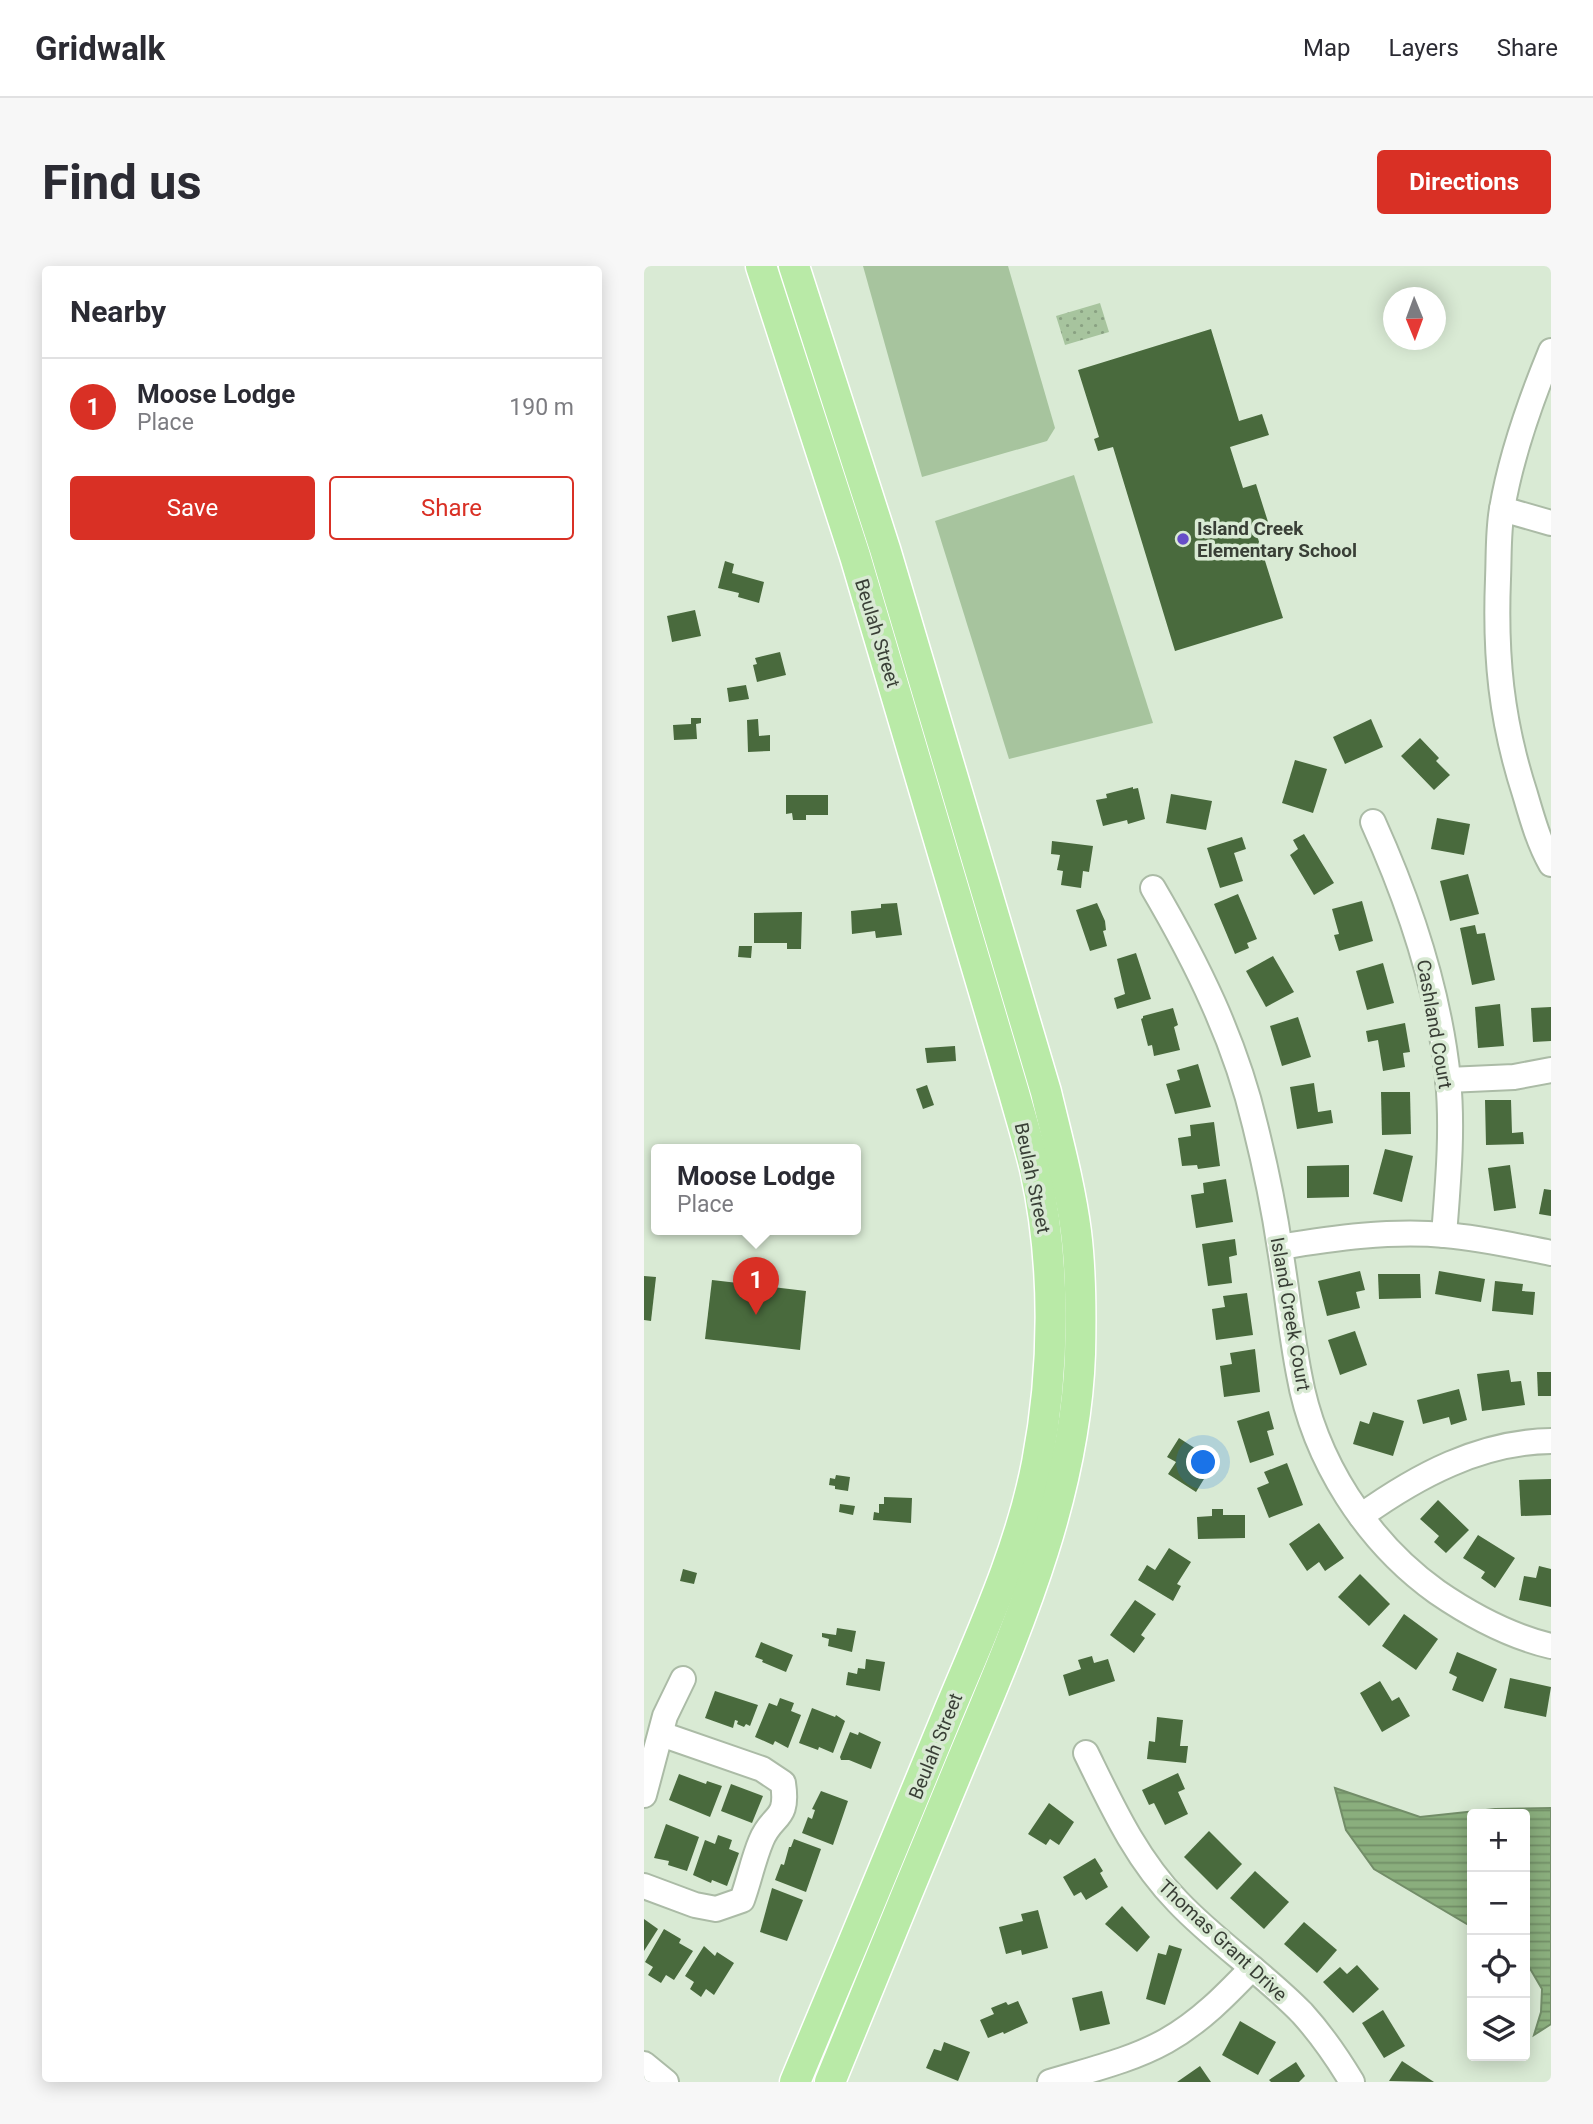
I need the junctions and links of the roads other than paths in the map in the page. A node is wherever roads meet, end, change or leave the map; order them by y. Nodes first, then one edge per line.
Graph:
1 (761, 266) edge
2 (794, 266) edge
3 (1551, 351) edge
4 (868, 495) junction
5 (839, 504) junction
6 (1502, 509) junction
7 (1551, 523) edge
8 (1373, 822) dead end
9 (1551, 864) edge
10 (1153, 888) dead end
11 (1551, 1070) edge
12 (1448, 1080) junction
13 (1444, 1235) junction
14 (1280, 1247) junction
15 (1551, 1253) edge
16 (1551, 1441) edge
17 (1361, 1517) junction
18 (1551, 1646) edge
19 (682, 1679) dead end
20 (661, 1734) junction
21 (1086, 1753) dead end
22 (644, 1795) edge
23 (644, 1886) edge
24 (1252, 1968) junction
25 (644, 2064) edge
26 (666, 2082) edge
27 (795, 2082) edge
28 (830, 2082) edge
29 (1050, 2082) edge
30 (1352, 2082) edge

1 - 5 main road, Beulah Street
2 - 4 main road, Beulah Street
3 - 6 street
4 - 5 main road
4 - 28 main road, Beulah Street
5 - 27 main road, Beulah Street
6 - 7 street
6 - 9 street
8 - 12 street, Cashland Court
10 - 14 street, Island Creek Court
11 - 12 street
12 - 13 street, Cashland Court
13 - 14 street
13 - 15 street
14 - 17 street, Island Creek Court
16 - 17 street
17 - 18 street, Island Creek Court
19 - 20 street
20 - 22 street
20 - 23 street
21 - 24 street, Thomas Grant Drive
24 - 29 street
24 - 30 street, Thomas Grant Drive
25 - 26 street

